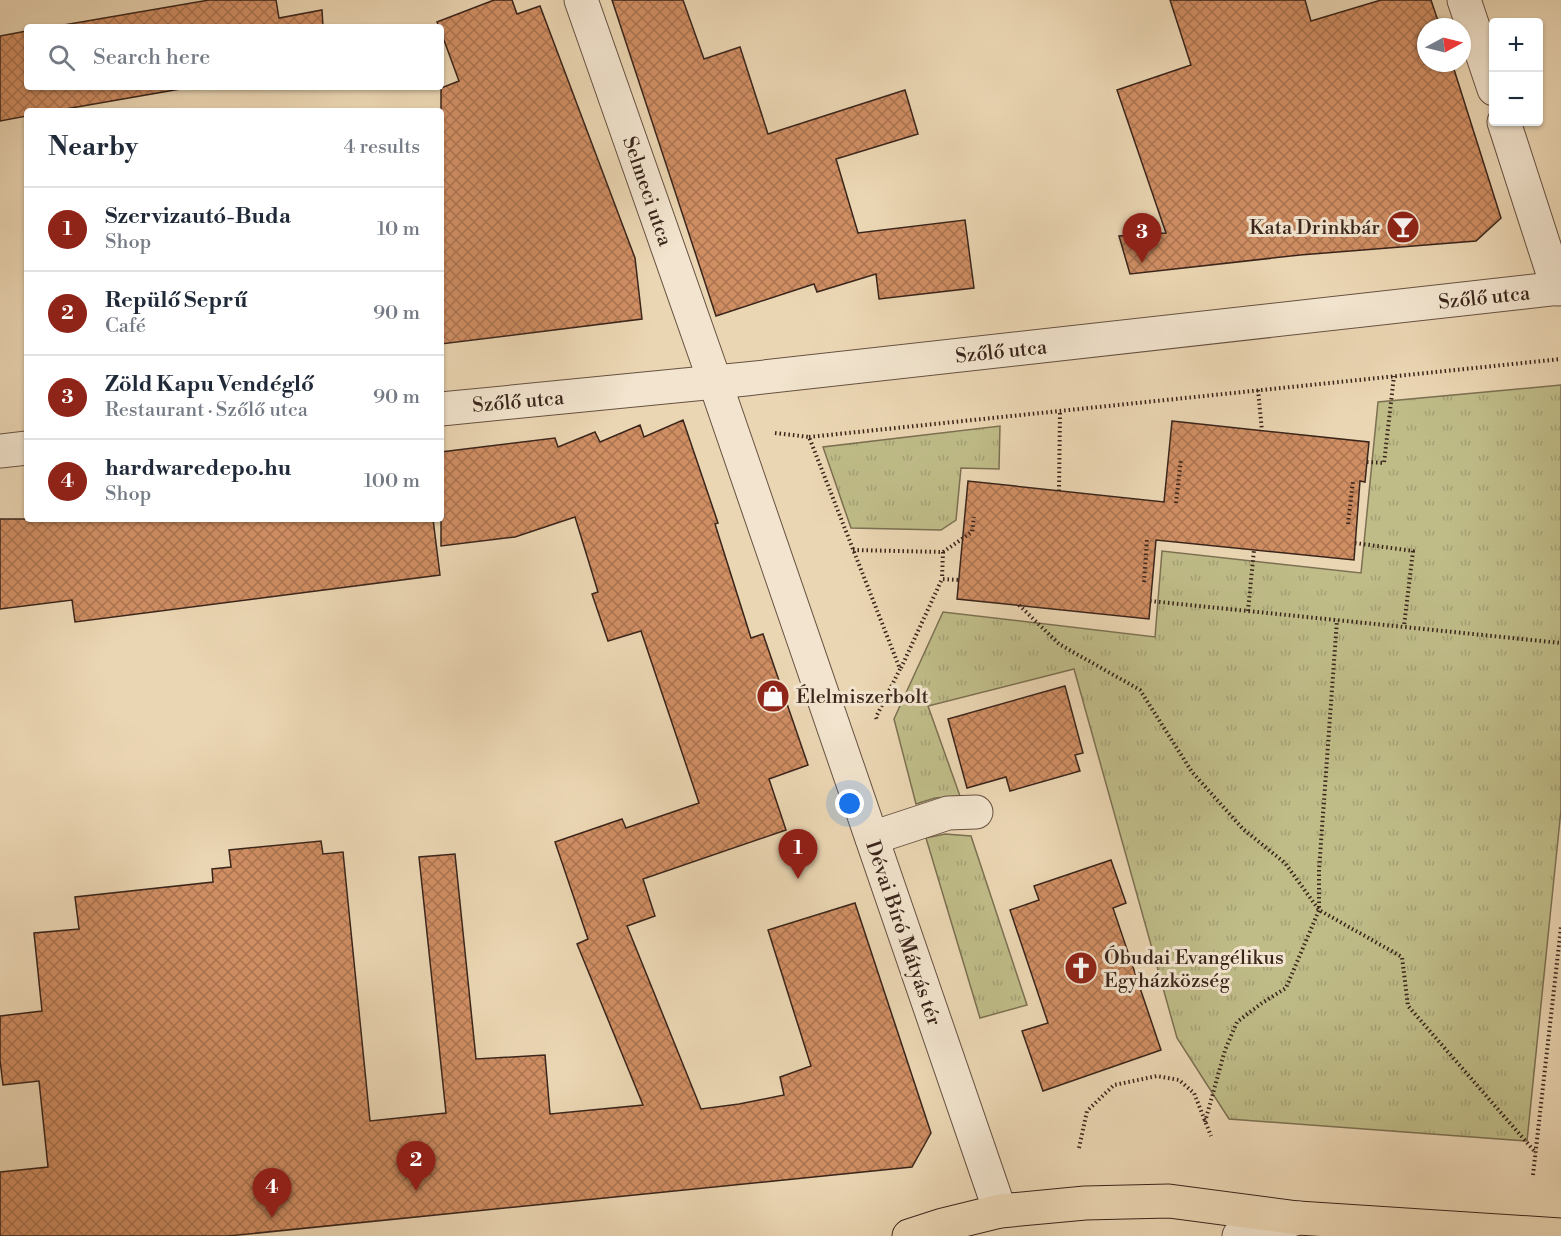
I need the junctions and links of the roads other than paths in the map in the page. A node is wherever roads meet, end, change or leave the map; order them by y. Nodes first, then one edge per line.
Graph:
1 (581, 0) edge
2 (1464, 0) edge
3 (1489, 74) edge
4 (1505, 126) edge
5 (1560, 289) edge
6 (731, 381) junction
7 (444, 409) edge
8 (24, 448) edge
9 (0, 451) edge
10 (976, 812) dead end
11 (872, 838) junction
12 (1000, 1211) junction
13 (1298, 1218) junction
14 (1561, 1235) edge
15 (909, 1236) edge
16 (1239, 1236) edge

1 - 6 street, Selmeci utca
2 - 3 street
4 - 5 street
5 - 6 street, Szőlő utca
6 - 7 street, Szőlő utca
6 - 11 street, Dévai Bíró Mátyás tér
8 - 9 street
10 - 11 street
11 - 12 street, Dévai Bíró Mátyás tér
12 - 13 main road
12 - 15 main road
13 - 14 main road
13 - 16 street

